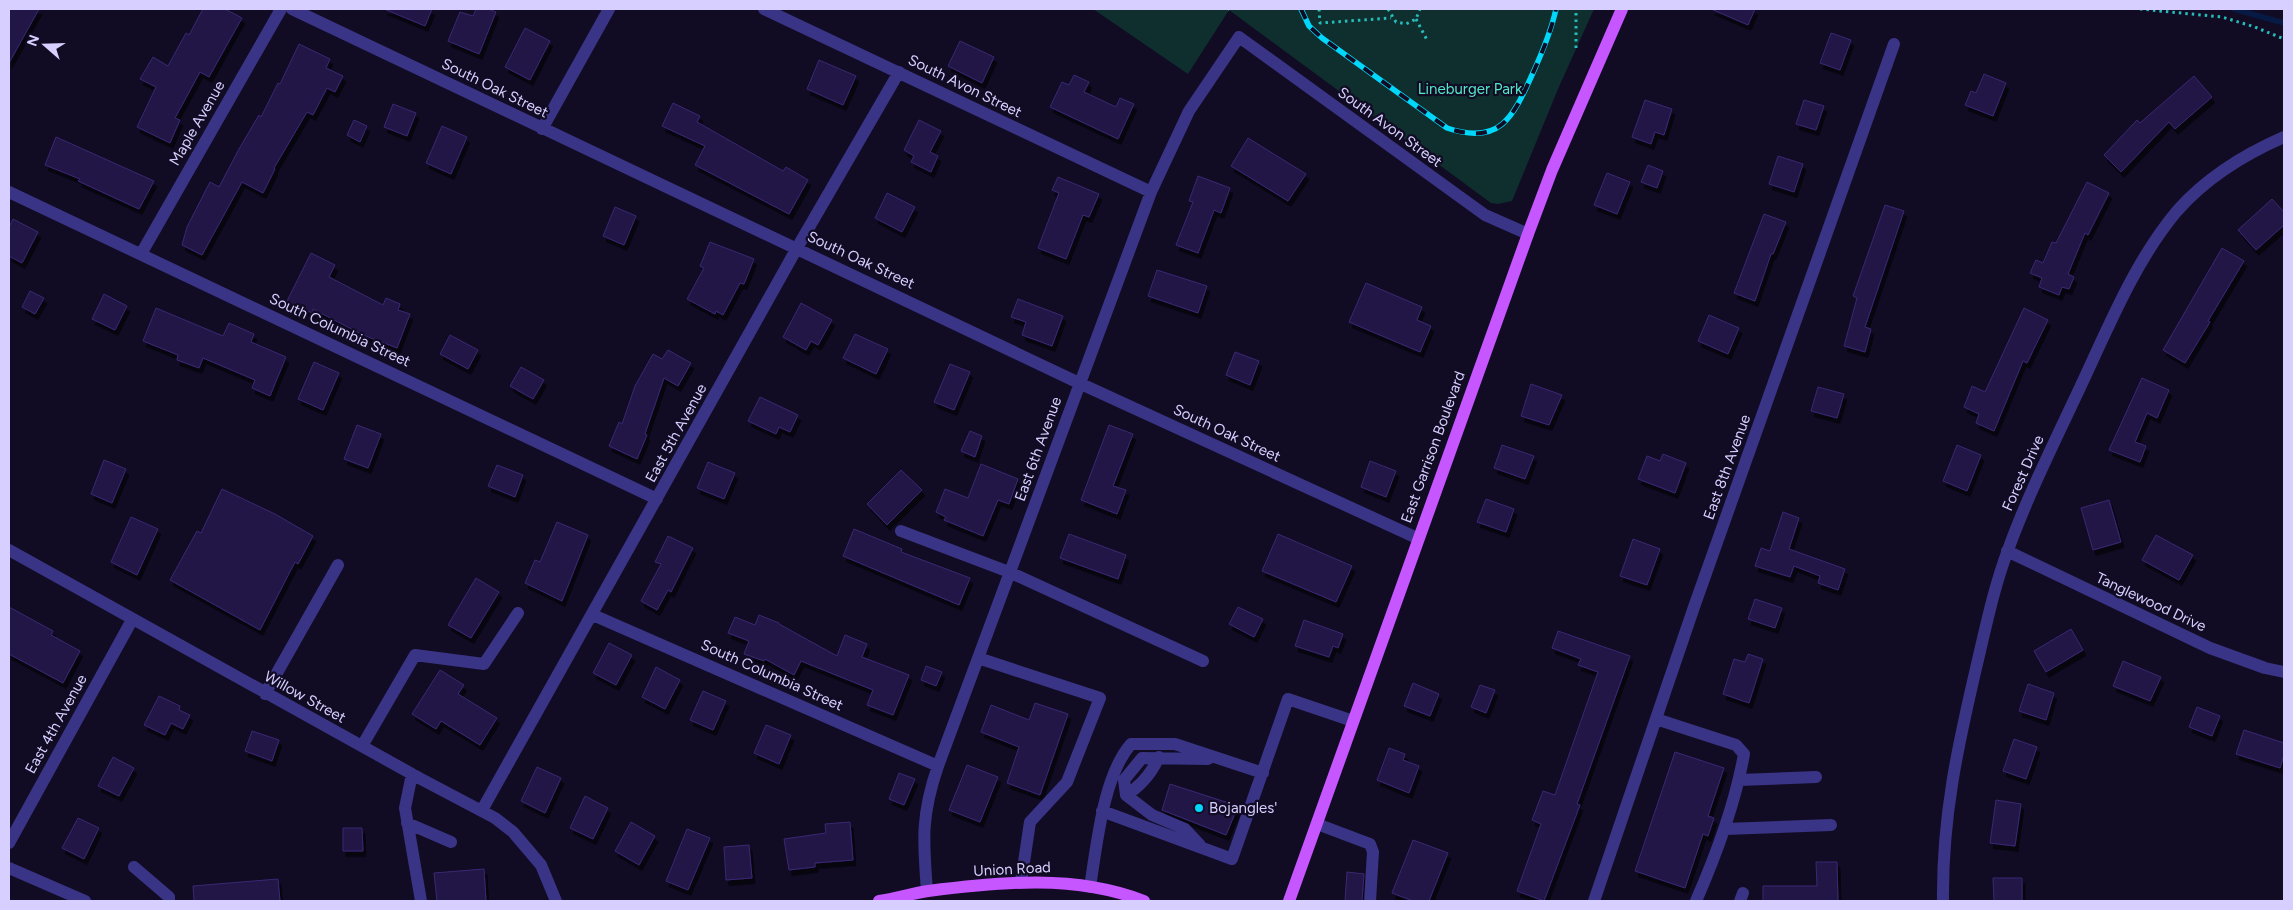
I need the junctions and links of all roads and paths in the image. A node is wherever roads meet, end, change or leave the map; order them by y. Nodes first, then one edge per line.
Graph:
1 (281, 9) edge
2 (292, 9) edge
3 (609, 9) edge
4 (764, 9) edge
5 (1319, 9) edge
6 (1388, 9) edge
7 (1420, 9) edge
8 (1576, 9) edge
9 (1622, 9) edge
10 (2140, 9) edge
11 (1392, 18) junction
12 (1416, 19) junction
13 (1239, 37) joint
14 (2284, 39) edge
15 (1427, 40) dead end
16 (1894, 44) dead end
17 (1576, 48) dead end
18 (899, 72) junction
19 (542, 128) junction
20 (2284, 137) edge
21 (9, 192) edge
22 (1151, 192) junction
23 (1528, 234) junction
24 (797, 248) junction
25 (141, 254) junction
26 (1080, 382) junction
27 (657, 499) junction
28 (901, 531) dead end
29 (1417, 538) junction
30 (9, 550) edge
31 (2007, 551) junction
32 (338, 565) dead end
33 (1010, 572) junction
34 (518, 613) dead end
35 (593, 615) junction
36 (132, 620) junction
37 (978, 658) junction
38 (1203, 661) dead end
39 (2284, 672) edge
40 (265, 694) junction
41 (1656, 719) junction
42 (1353, 721) junction
43 (362, 746) junction
44 (1216, 758) junction
45 (938, 766) junction
46 (1263, 773) junction
47 (412, 774) junction
48 (1816, 777) dead end
49 (1739, 780) junction
50 (482, 810) junction
51 (1102, 810) junction
52 (407, 823) junction
53 (1316, 824) junction
54 (1831, 825) dead end
55 (1725, 829) junction
56 (451, 842) dead end
57 (9, 843) edge
58 (1201, 846) junction
59 (134, 867) dead end
60 (9, 868) edge
61 (1021, 882) junction
62 (1090, 886) junction
63 (927, 891) junction
64 (1127, 898) edge
65 (1598, 900) edge
66 (85, 901) edge
67 (170, 901) edge
68 (421, 901) edge
69 (556, 901) edge
70 (879, 901) edge
71 (1144, 901) edge
72 (1289, 901) edge
73 (1370, 901) edge
74 (1696, 901) edge
75 (1943, 901) edge

1 - 25 street, Maple Avenue
2 - 19 street, South Oak Street
3 - 19 street
4 - 18 street, South Avon Street
5 - 11 path
6 - 11 path
7 - 12 path
8 - 17 path
9 - 23 main road, East Garrison Boulevard
10 - 14 path
11 - 12 path
12 - 15 path
13 - 22 street, East 6th Avenue
13 - 23 street, South Avon Street
16 - 41 street, East 8th Avenue
18 - 22 street, South Avon Street
18 - 24 street, East 5th Avenue
19 - 24 street, South Oak Street
20 - 31 street, Forest Drive
21 - 25 street, South Columbia Street
22 - 26 street, East 6th Avenue
23 - 29 main road, East Garrison Boulevard
24 - 26 street, South Oak Street
24 - 27 street, East 5th Avenue
25 - 27 street, South Columbia Street
26 - 29 street, South Oak Street
26 - 33 street, East 6th Avenue
27 - 35 street, East 5th Avenue
28 - 33 street
29 - 42 main road, East Garrison Boulevard
30 - 36 street, Willow Street
31 - 39 street, Tanglewood Drive
31 - 75 street, Forest Drive
32 - 40 street
33 - 37 street, East 6th Avenue
33 - 38 street
34 - 43 street
35 - 45 street, South Columbia Street
35 - 50 street, East 5th Avenue
36 - 40 street, Willow Street
36 - 57 street, East 4th Avenue
37 - 45 street, East 6th Avenue
37 - 61 street
40 - 43 street, Willow Street
41 - 49 street
41 - 65 street, East 8th Avenue
42 - 46 street
42 - 53 main road, East Garrison Boulevard
43 - 47 street, Willow Street
44 - 46 street
44 - 51 street
44 - 58 street
45 - 63 street, East 6th Avenue
46 - 58 street
47 - 50 street, Willow Street
47 - 52 street
48 - 49 street
49 - 55 street
50 - 69 street, Willow Street
51 - 58 street
51 - 62 street
52 - 56 street
52 - 68 street
53 - 72 main road, East Garrison Boulevard
53 - 73 street
54 - 55 street
55 - 74 street
59 - 67 street
60 - 66 street
61 - 62 main road, Union Road
61 - 63 main road, Union Road
62 - 64 main road, Union Road
63 - 70 main road, Union Road
64 - 71 main road, Union Road

